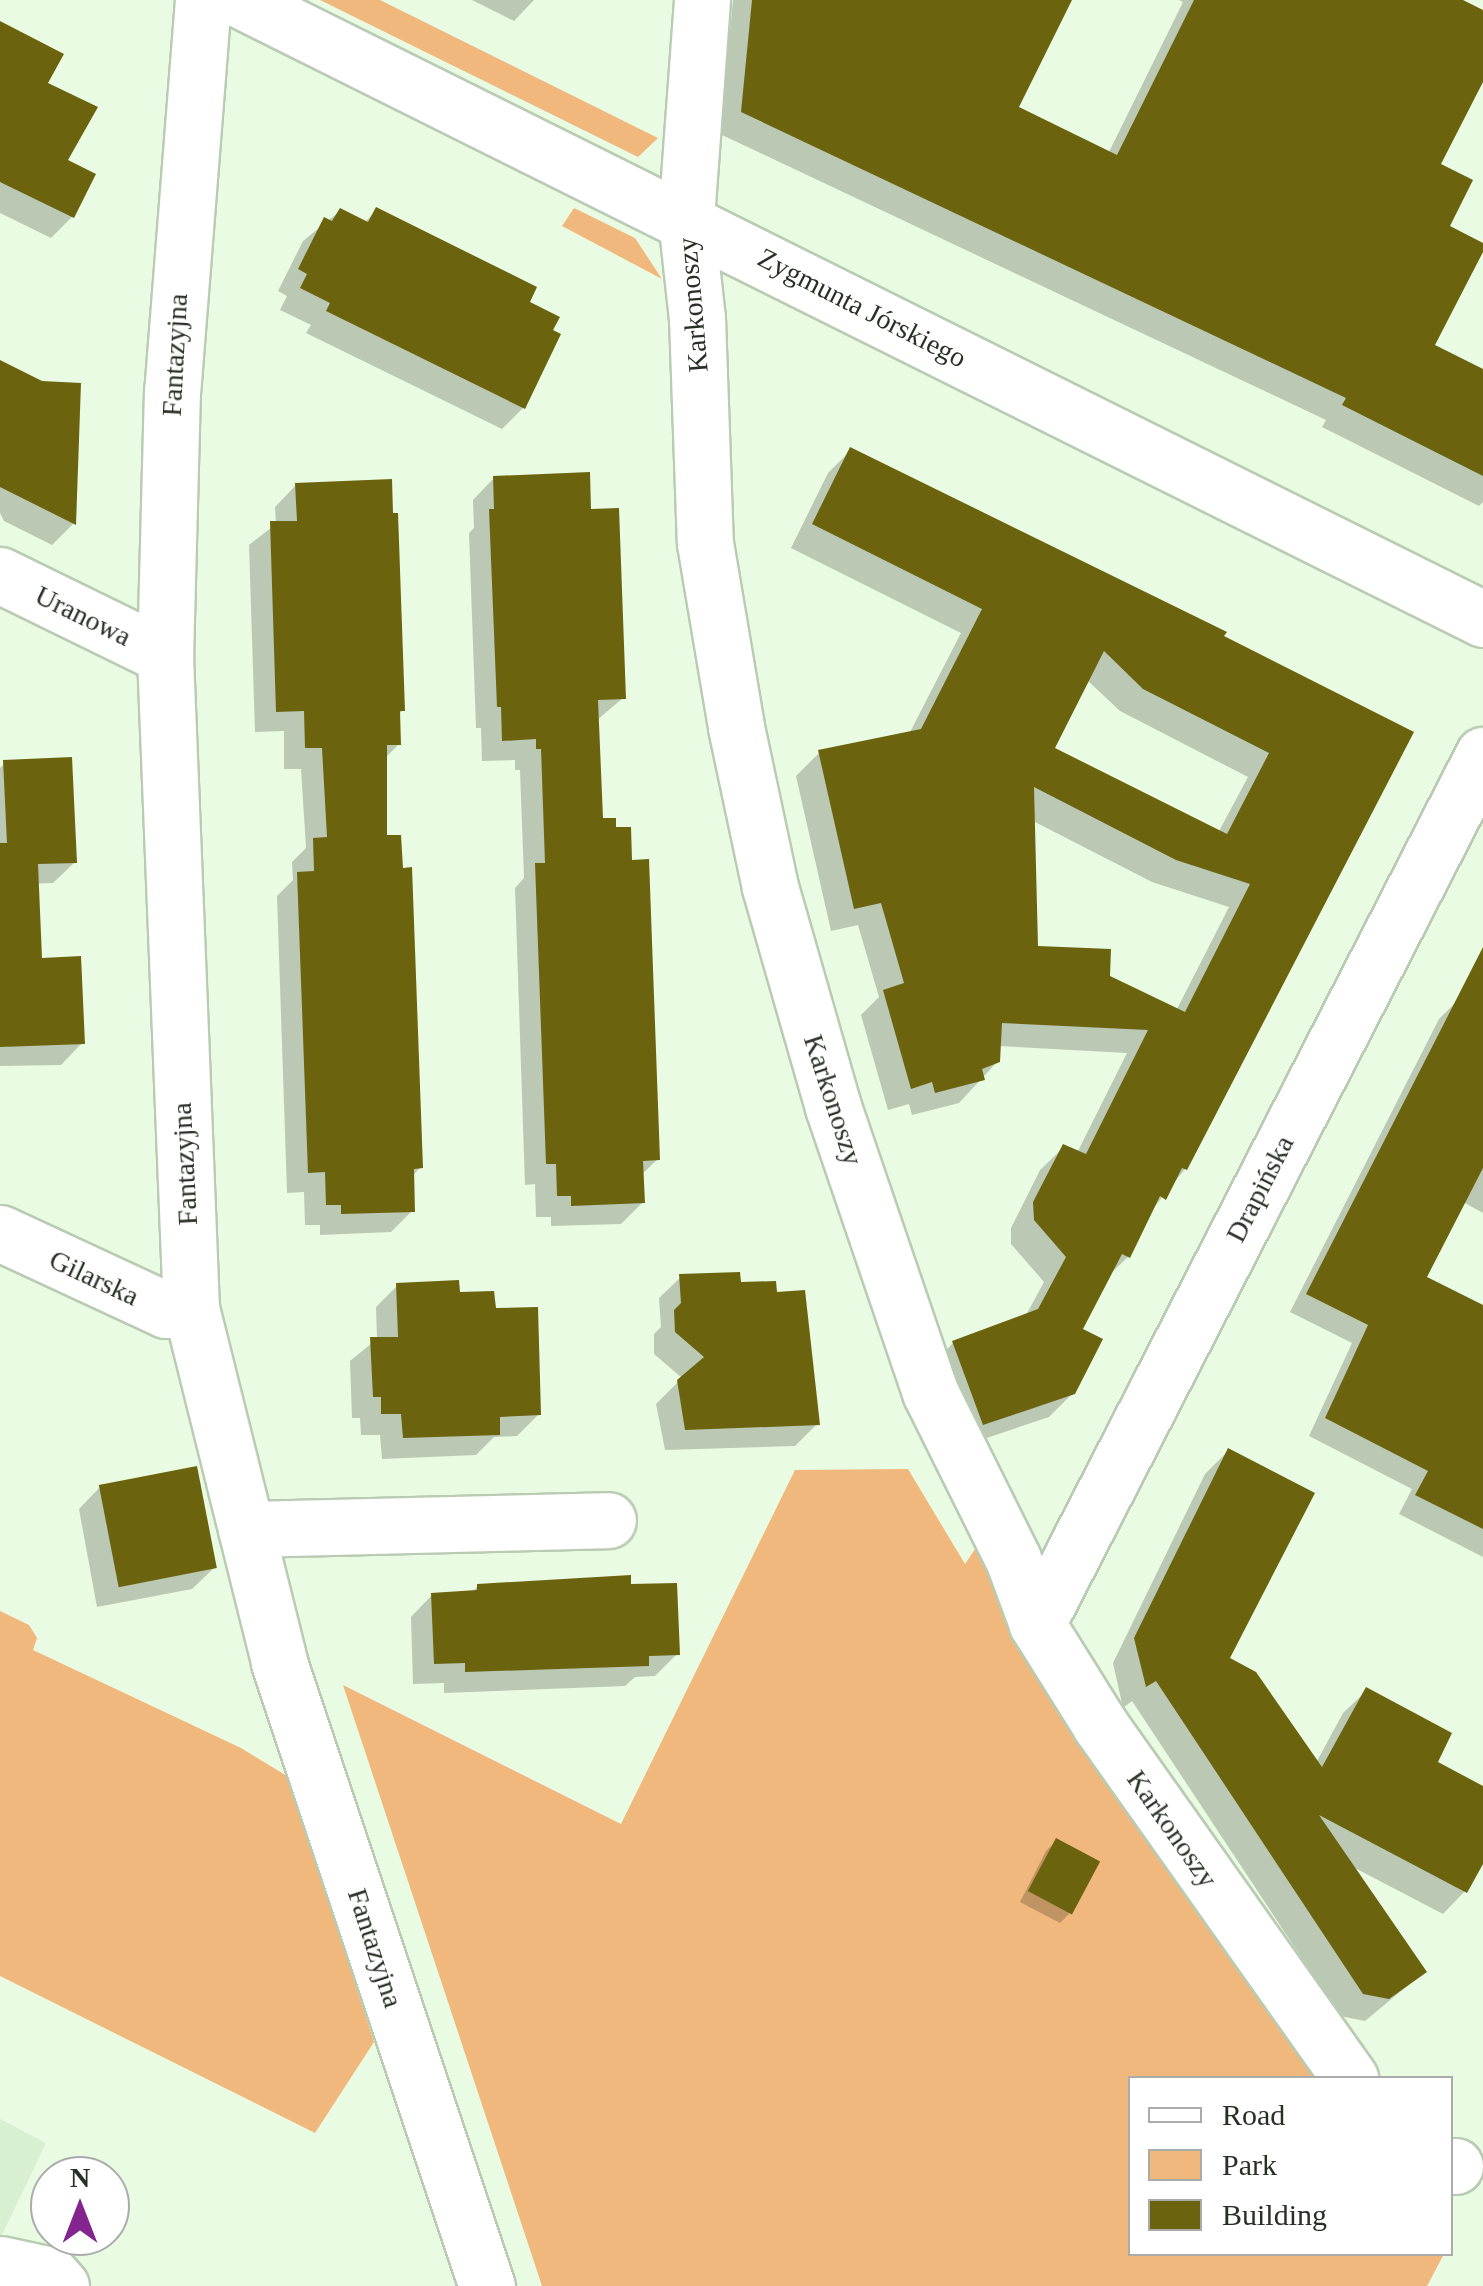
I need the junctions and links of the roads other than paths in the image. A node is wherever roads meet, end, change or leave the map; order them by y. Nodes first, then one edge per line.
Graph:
1 (203, 0) edge
2 (240, 0) edge
3 (702, 0) edge
4 (686, 219) junction
5 (0, 575) edge
6 (1483, 619) edge
7 (165, 656) junction
8 (1483, 756) edge
9 (0, 1232) edge
10 (191, 1308) junction
11 (608, 1520) dead end
12 (246, 1529) junction
13 (1038, 1624) junction
14 (1349, 2076) edge
15 (0, 2264) edge
16 (61, 2286) edge
17 (487, 2286) edge

1 - 7 street, Fantazyjna
2 - 4 street, Zygmunta Jórskiego
3 - 4 street, Karkonoszy
4 - 6 street, Zygmunta Jórskiego
4 - 13 street, Karkonoszy
5 - 7 street, Uranowa
7 - 10 street, Fantazyjna
8 - 13 street, Drapińska
9 - 10 street, Gilarska
10 - 12 street, Fantazyjna
11 - 12 street
12 - 17 street, Fantazyjna
13 - 14 street, Karkonoszy
15 - 16 street

